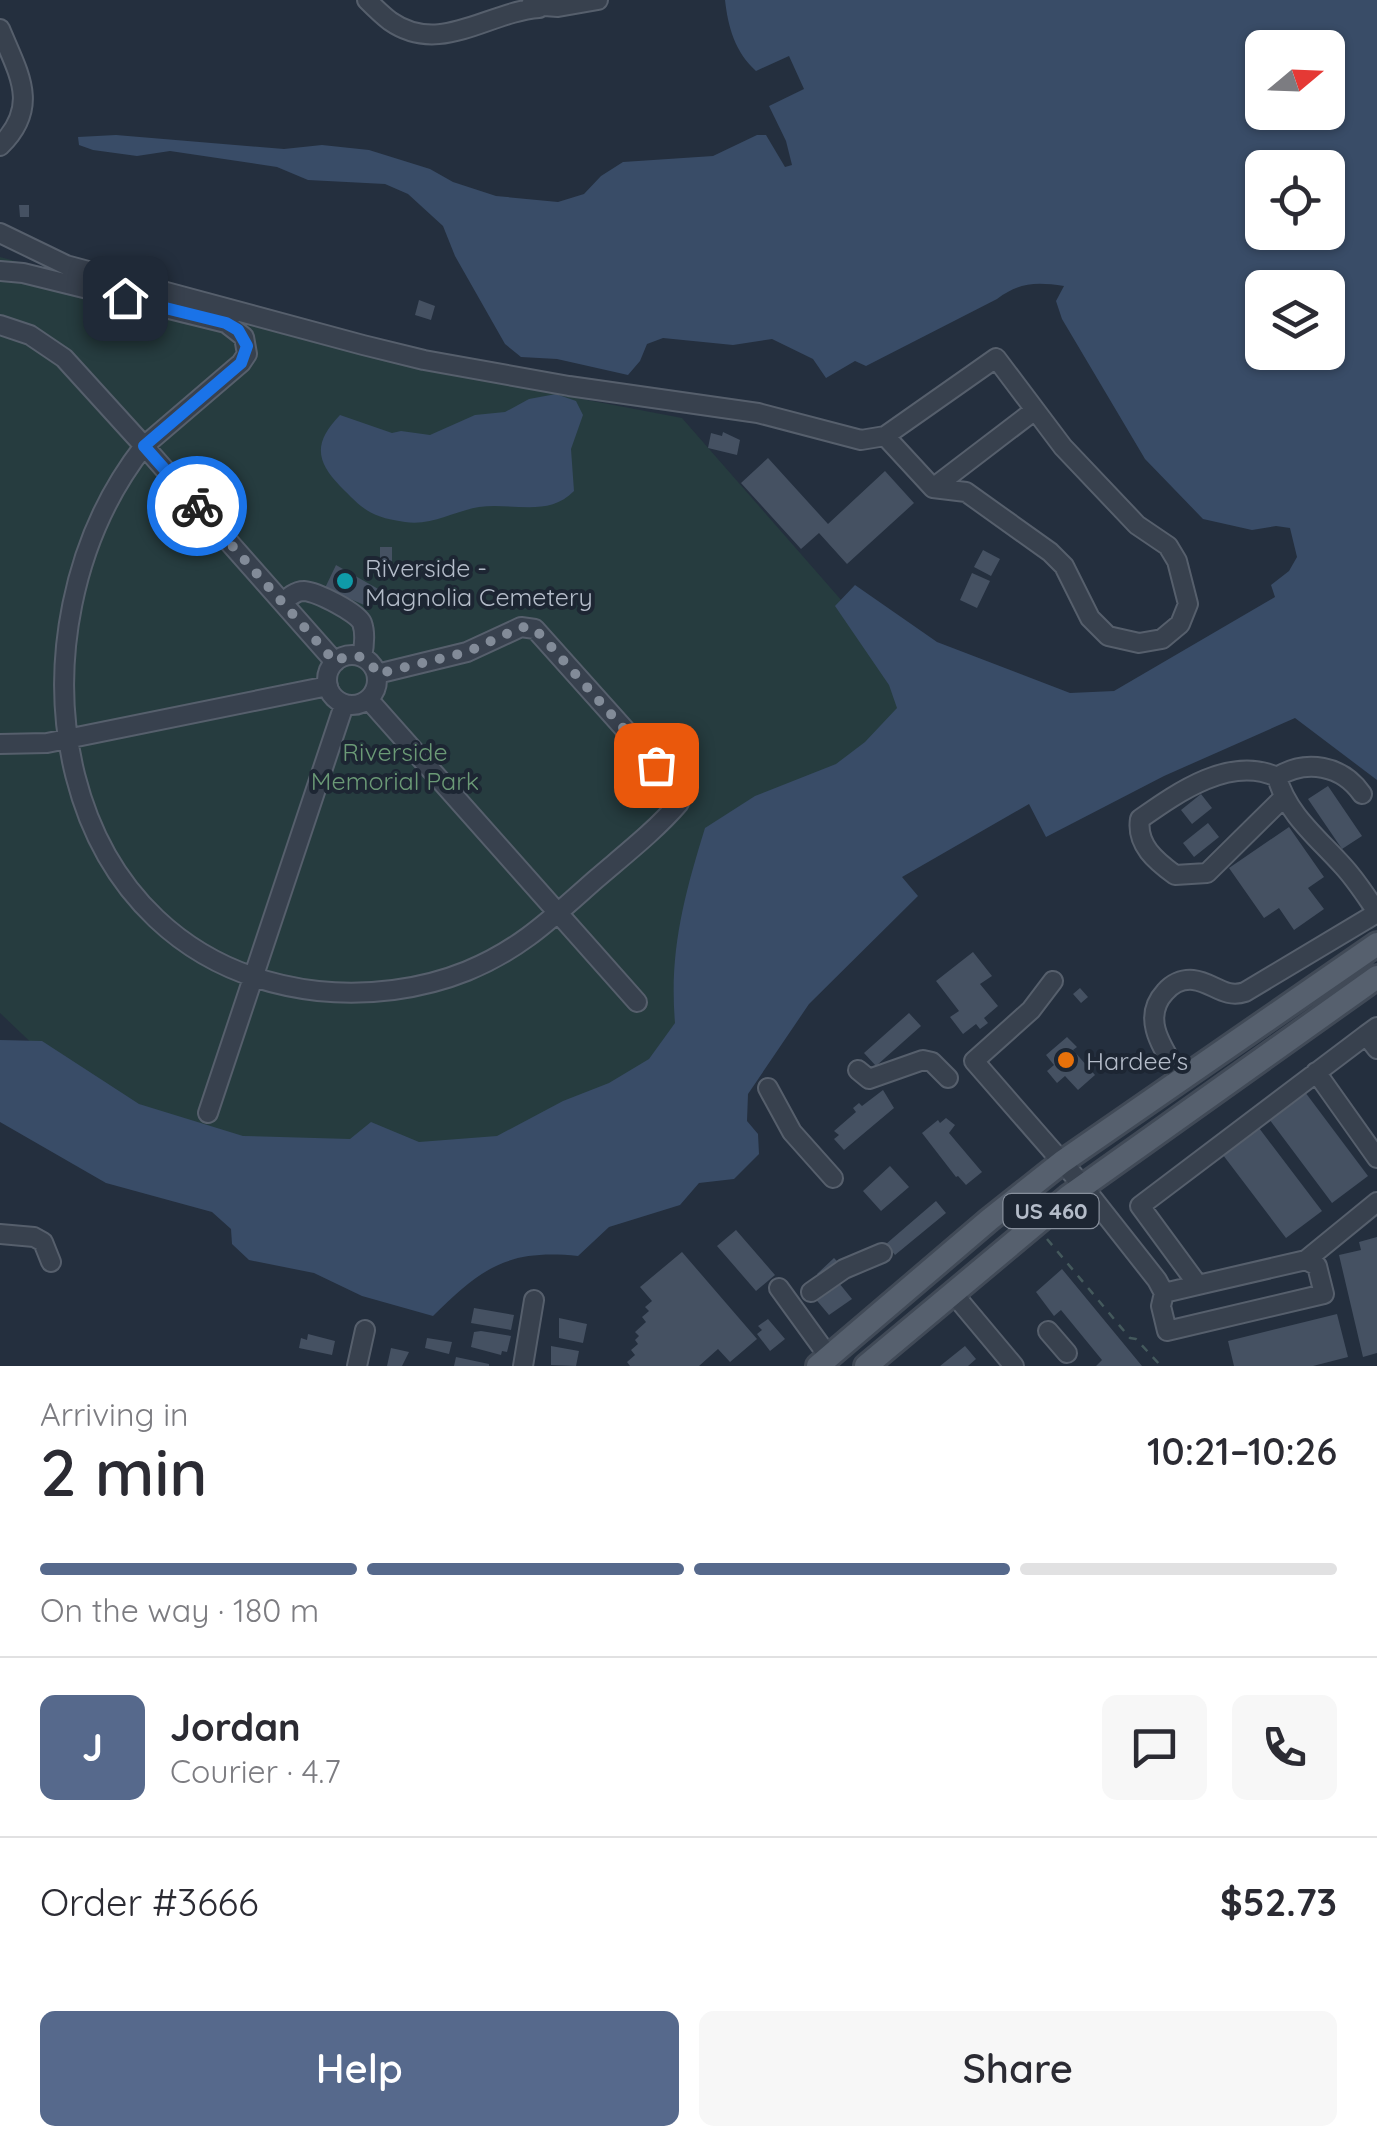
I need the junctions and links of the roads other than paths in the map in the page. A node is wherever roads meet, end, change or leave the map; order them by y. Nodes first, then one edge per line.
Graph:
1 (366, 0) edge
2 (517, 0) edge
3 (598, 0) edge
4 (539, 8) junction
5 (0, 29) edge
6 (0, 146) edge
7 (0, 233) edge
8 (0, 272) edge
9 (0, 325) edge
10 (1036, 410) junction
11 (885, 436) junction
12 (144, 446) junction
13 (933, 488) junction
14 (76, 531) dead end
15 (283, 603) junction
16 (362, 657) junction
17 (335, 662) junction
18 (377, 674) junction
19 (328, 686) junction
20 (369, 700) junction
21 (344, 704) junction
22 (0, 744) edge
23 (1277, 777) junction
24 (1362, 794) dead end
25 (1283, 798) junction
26 (70, 817) dead end
27 (1377, 912) edge
28 (560, 914) junction
29 (1377, 944) edge
30 (1377, 976) edge
31 (254, 978) junction
32 (1053, 981) dead end
33 (637, 1002) dead end
34 (1374, 1037) edge
35 (858, 1070) dead end
36 (1316, 1072) junction
37 (948, 1078) dead end
38 (1181, 1078) junction
39 (768, 1088) dead end
40 (208, 1113) dead end
41 (1377, 1158) edge
42 (1062, 1162) junction
43 (833, 1178) dead end
44 (1082, 1186) junction
45 (1377, 1202) edge
46 (0, 1234) edge
47 (882, 1253) dead end
48 (1306, 1260) junction
49 (52, 1262) dead end
50 (1198, 1285) junction
51 (779, 1288) dead end
52 (811, 1292) dead end
53 (952, 1292) junction
54 (1164, 1292) junction
55 (534, 1300) dead end
56 (365, 1330) dead end
57 (1048, 1331) dead end
58 (1067, 1354) dead end
59 (823, 1362) edge
60 (357, 1366) edge
61 (523, 1366) edge
62 (866, 1366) edge
63 (1014, 1366) edge

1 - 4 street
2 - 4 street
3 - 4 street
5 - 6 street
7 - 11 street
8 - 12 street
9 - 12 street
10 - 11 street
10 - 13 street
10 - 13 street
11 - 13 street
12 - 14 street
12 - 15 street
15 - 16 street
15 - 17 street
16 - 17 street
16 - 18 street
17 - 19 street
18 - 20 street
18 - 28 street
19 - 21 street
19 - 22 street
20 - 21 street
20 - 28 street
21 - 31 street
23 - 24 street
23 - 25 street
23 - 25 street
25 - 27 street
26 - 31 street
27 - 38 street
28 - 31 street
28 - 33 street
29 - 38 main road, US 460
30 - 44 main road, US 460
31 - 40 street
32 - 42 street
34 - 36 street
35 - 37 street
36 - 41 street
36 - 50 street
38 - 42 main road, US 460
39 - 43 street
42 - 44 street
42 - 59 main road, US 460
44 - 53 main road, US 460
44 - 54 street
45 - 48 street
46 - 49 street
47 - 52 street
48 - 50 street
48 - 54 street
50 - 54 street
51 - 59 street
53 - 62 main road, US 460
53 - 63 street
55 - 61 street
56 - 60 street
57 - 58 street

